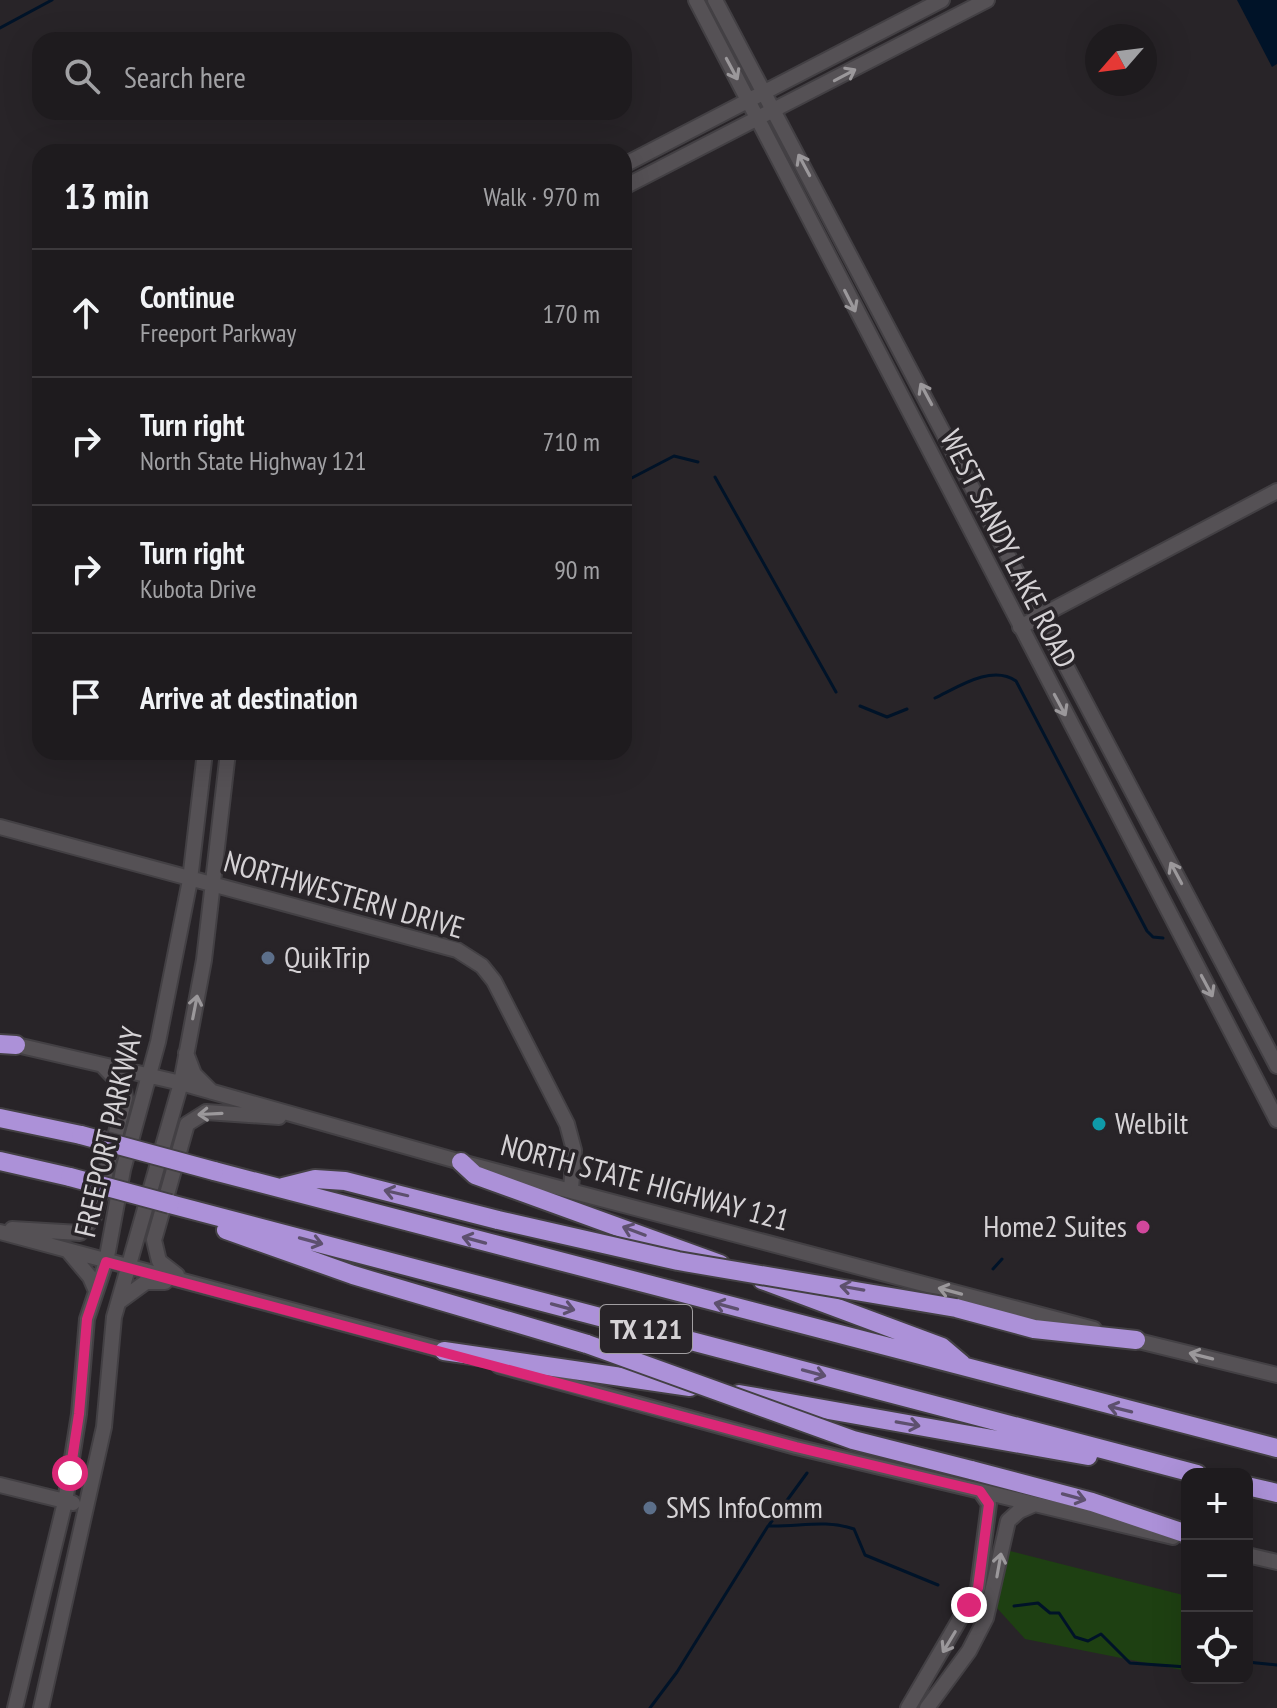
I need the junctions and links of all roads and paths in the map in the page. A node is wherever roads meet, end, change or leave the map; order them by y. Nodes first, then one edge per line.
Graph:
1 (696, 0) edge
2 (715, 0) edge
3 (942, 0) edge
4 (987, 0) edge
5 (899, 23) junction
6 (909, 41) junction
7 (766, 94) junction
8 (750, 102) junction
9 (776, 112) junction
10 (759, 120) junction
11 (632, 161) edge
12 (632, 183) edge
13 (887, 320) junction
14 (868, 335) junction
15 (1277, 491) edge
16 (1042, 616) junction
17 (1020, 627) junction
18 (204, 760) edge
19 (227, 760) edge
20 (0, 827) edge
21 (190, 880) junction
22 (214, 885) junction
23 (1209, 937) junction
24 (1187, 948) junction
25 (158, 1042) junction
26 (5, 1043) edge
27 (186, 1052) junction
28 (102, 1065) junction
29 (1277, 1066) edge
30 (124, 1070) junction
31 (151, 1076) junction
32 (181, 1083) junction
33 (212, 1092) junction
34 (0, 1118) edge
35 (316, 1120) junction
36 (1277, 1120) edge
37 (0, 1161) edge
38 (461, 1162) junction
39 (280, 1188) junction
40 (571, 1189) junction
41 (176, 1205) junction
42 (0, 1230) edge
43 (69, 1252) junction
44 (106, 1262) junction
45 (131, 1268) junction
46 (188, 1282) junction
47 (96, 1291) junction
48 (120, 1301) junction
49 (1136, 1340) junction
50 (444, 1351) junction
51 (964, 1366) junction
52 (1277, 1375) edge
53 (1277, 1448) edge
54 (1111, 1451) junction
55 (1181, 1470) edge
56 (0, 1485) edge
57 (1253, 1487) edge
58 (980, 1491) junction
59 (1277, 1493) edge
60 (65, 1502) junction
61 (1035, 1504) junction
62 (85, 1506) junction
63 (1181, 1532) edge
64 (1181, 1539) edge
65 (1253, 1556) edge
66 (1277, 1562) edge
67 (15, 1708) edge
68 (41, 1708) edge
69 (908, 1708) edge
70 (927, 1708) edge

1 -> 8 main road, WEST SANDY LAKE ROAD
2 - 7 main road, WEST SANDY LAKE ROAD
3 - 5 main road
4 - 6 main road
5 - 6 main road
5 - 7 main road
9 -> 6 main road
7 - 8 main road
7 - 9 main road, WEST SANDY LAKE ROAD
8 - 10 main road, WEST SANDY LAKE ROAD
8 - 11 main road
9 - 10 main road
13 -> 9 main road, WEST SANDY LAKE ROAD
10 - 12 main road
10 -> 14 main road, WEST SANDY LAKE ROAD
13 - 14 main road
16 -> 13 main road, WEST SANDY LAKE ROAD
14 - 17 main road, WEST SANDY LAKE ROAD
15 - 16 main road
16 - 17 main road
23 -> 16 main road, WEST SANDY LAKE ROAD
17 -> 24 main road, WEST SANDY LAKE ROAD
18 - 21 main road, FREEPORT PARKWAY
19 - 22 main road, FREEPORT PARKWAY
20 - 21 main road, NORTHWESTERN DRIVE
21 - 22 main road, NORTHWESTERN DRIVE
21 - 25 main road, FREEPORT PARKWAY
27 -> 22 main road, FREEPORT PARKWAY
22 - 40 main road, NORTHWESTERN DRIVE
23 - 24 main road
23 - 29 main road, WEST SANDY LAKE ROAD
24 -> 36 main road, WEST SANDY LAKE ROAD
25 - 30 main road
25 - 31 main road, FREEPORT PARKWAY
26 - 28 main road, NORTH STATE HIGHWAY 121
27 - 32 main road, FREEPORT PARKWAY
27 - 33 main road
28 - 30 main road, NORTH STATE HIGHWAY 121
28 - 42 main road
30 - 31 main road, NORTH STATE HIGHWAY 121
31 - 32 main road, NORTH STATE HIGHWAY 121
31 - 44 main road, FREEPORT PARKWAY
32 - 33 main road, NORTH STATE HIGHWAY 121
32 - 45 main road, FREEPORT PARKWAY
33 - 35 main road, NORTH STATE HIGHWAY 121
34 - 39 highway, TX 121, bridge
35 - 38 main road, NORTH STATE HIGHWAY 121
35 -> 46 main road
37 - 41 highway, TX 121, bridge
38 - 40 main road, NORTH STATE HIGHWAY 121
51 -> 38 highway
49 -> 39 highway, bridge
51 -> 39 highway, TX 121
49 -> 40 main road, NORTH STATE HIGHWAY 121
41 -> 54 highway, TX 121
41 -> 63 highway, bridge
42 - 43 main road
43 - 44 main road
43 - 47 main road
44 - 45 main road
44 - 47 main road, FREEPORT PARKWAY
45 - 46 main road
45 - 48 main road, FREEPORT PARKWAY
46 - 48 main road
46 - 50 main road
47 - 60 main road, FREEPORT PARKWAY
48 - 62 main road, FREEPORT PARKWAY
52 -> 49 main road, NORTH STATE HIGHWAY 121
50 -> 54 highway
50 - 58 main road
53 -> 51 highway, TX 121
54 - 55 highway, TX 121
56 - 60 main road
57 - 59 highway
58 - 61 main road
58 -> 69 main road
60 - 62 main road
60 - 67 main road, FREEPORT PARKWAY
61 - 64 main road
70 -> 61 main road
62 - 68 main road, FREEPORT PARKWAY
65 - 66 main road

